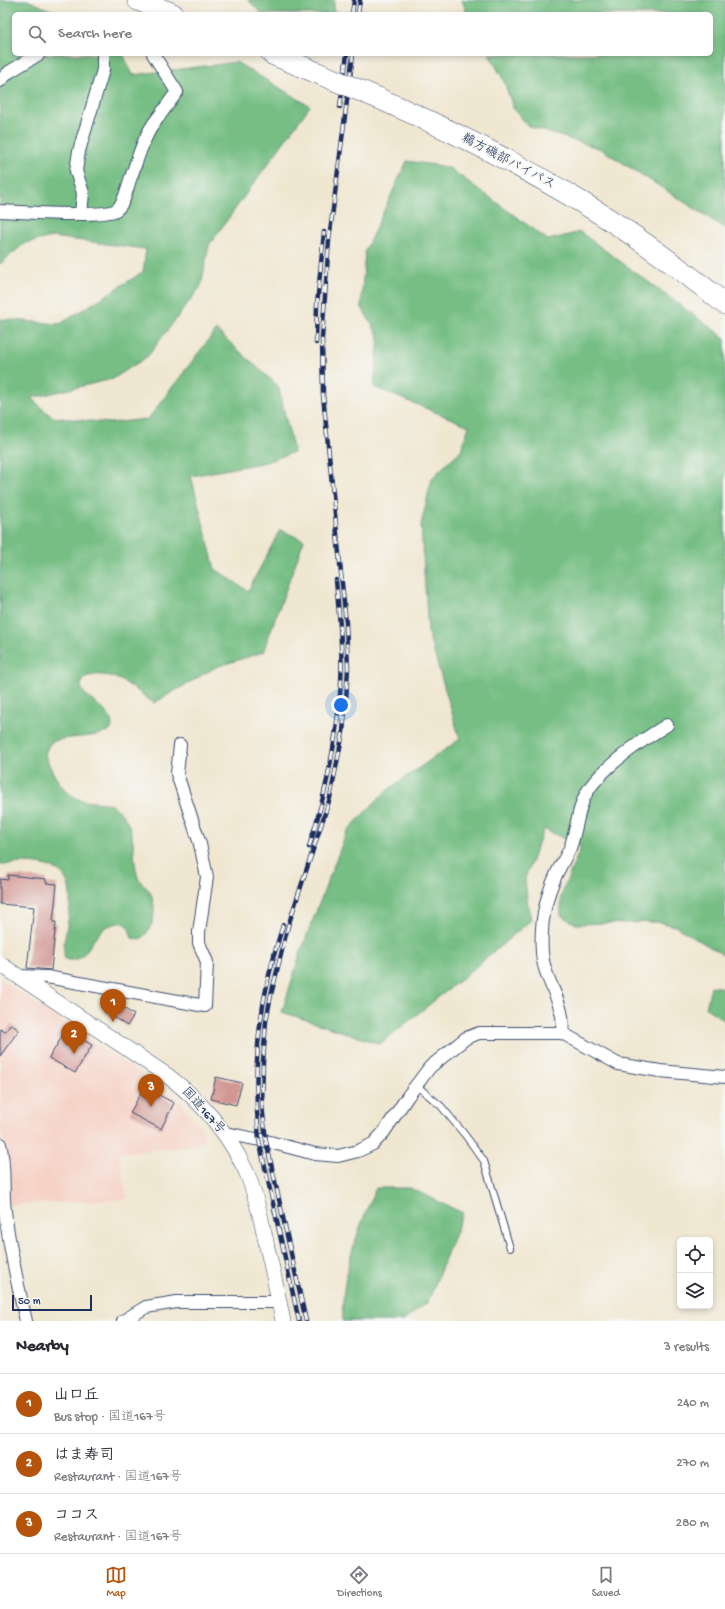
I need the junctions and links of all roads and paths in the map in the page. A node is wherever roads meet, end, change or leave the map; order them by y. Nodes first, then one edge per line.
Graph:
1 (144, 4) edge
2 (168, 12) edge
3 (35, 56) edge
4 (103, 56) edge
5 (154, 56) edge
6 (277, 56) edge
7 (0, 81) edge
8 (0, 211) edge
9 (81, 214) junction
10 (725, 304) edge
11 (667, 725) dead end
12 (180, 745) dead end
13 (0, 964) edge
14 (18, 976) junction
15 (562, 1033) junction
16 (725, 1077) edge
17 (416, 1085) junction
18 (224, 1133) junction
19 (0, 1144) edge
20 (510, 1248) dead end
21 (280, 1302) junction
22 (26, 1321) edge
23 (123, 1321) edge
24 (283, 1321) edge

1 - 2 highway
3 - 7 street
4 - 9 street
5 - 9 street
6 - 10 highway, 鵜方磯部バイパス, bridge
8 - 9 street
11 - 15 street
12 - 14 street
13 - 14 street, 国道167号
14 - 18 street, 国道167号
15 - 16 street
15 - 17 street
17 - 18 street
17 - 20 lane
18 - 21 street, 国道167号
19 - 22 street
21 - 23 street
21 - 24 street, 国道167号

